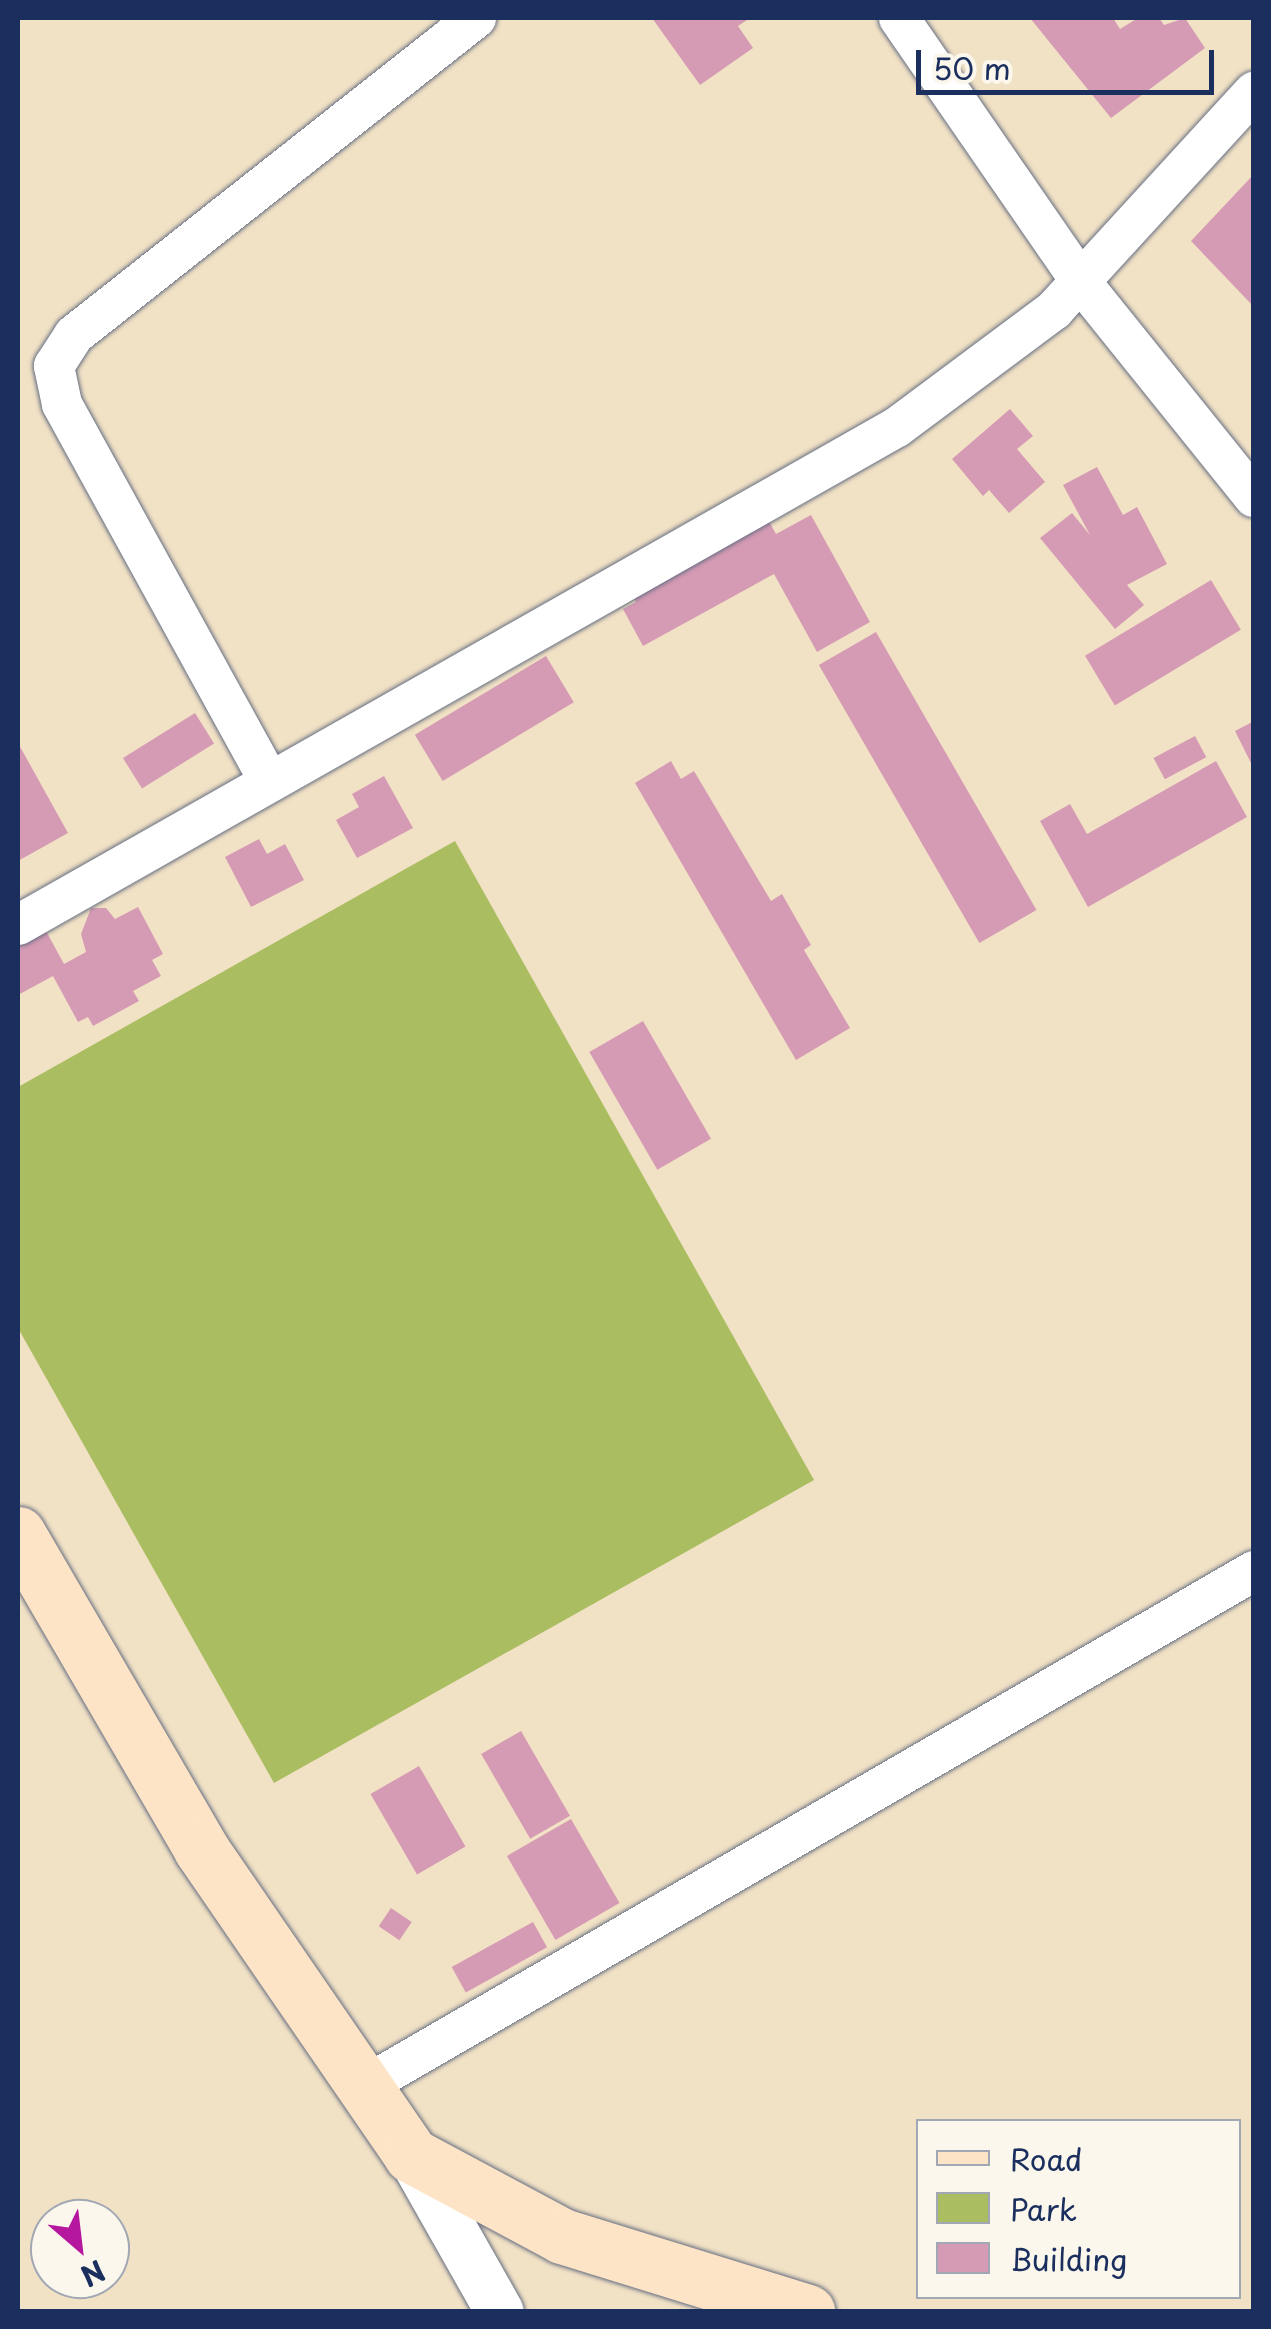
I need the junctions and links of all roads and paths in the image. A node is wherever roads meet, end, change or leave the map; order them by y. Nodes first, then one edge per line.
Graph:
1 (476, 18) edge
2 (899, 18) edge
3 (1254, 92) edge
4 (1082, 282) junction
5 (1254, 497) edge
6 (268, 778) junction
7 (18, 925) edge
8 (18, 1534) edge
9 (1254, 1571) edge
10 (361, 2088) junction
11 (411, 2155) junction
12 (500, 2312) edge
13 (808, 2312) edge

1 - 6 street
2 - 4 street
3 - 4 street
4 - 5 street
4 - 6 street
6 - 7 street
8 - 10 main road
9 - 10 street
10 - 11 main road
11 - 12 street
11 - 13 main road

